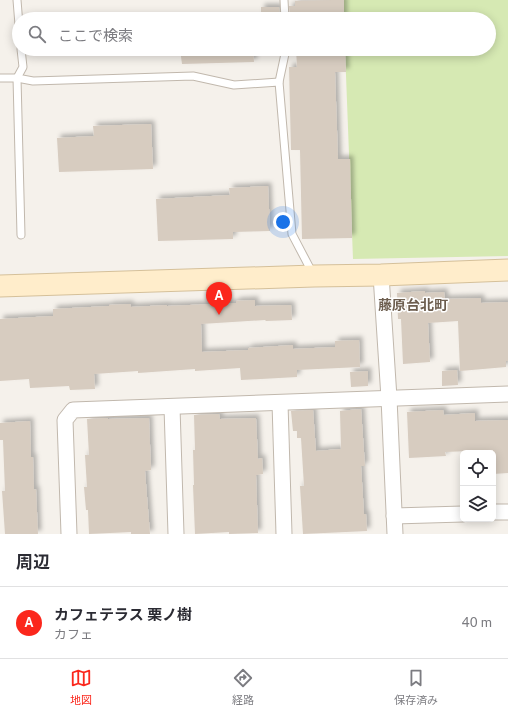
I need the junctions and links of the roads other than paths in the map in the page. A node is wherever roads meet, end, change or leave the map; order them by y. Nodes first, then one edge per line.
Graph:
1 (17, 0) edge
2 (284, 0) edge
3 (18, 12) edge
4 (285, 12) edge
5 (21, 56) edge
6 (285, 56) edge
7 (0, 78) edge
8 (17, 78) junction
9 (279, 82) junction
10 (21, 235) dead end
11 (508, 270) edge
12 (381, 275) junction
13 (314, 276) junction
14 (0, 286) edge
15 (508, 394) edge
16 (389, 398) junction
17 (280, 403) junction
18 (172, 407) junction
19 (496, 512) edge
20 (508, 512) edge
21 (460, 514) edge
22 (394, 516) junction
23 (68, 534) edge
24 (176, 534) edge
25 (284, 534) edge
26 (395, 534) edge

1 - 3 lane
2 - 4 lane
5 - 8 lane
6 - 9 lane
7 - 8 lane
8 - 9 lane
8 - 10 lane
9 - 13 lane
11 - 12 street
12 - 13 street
12 - 16 street
13 - 14 street
15 - 16 street
16 - 17 street
16 - 22 street
17 - 18 street
17 - 25 street
18 - 23 street
18 - 24 street
19 - 20 street
21 - 22 street
22 - 26 street

